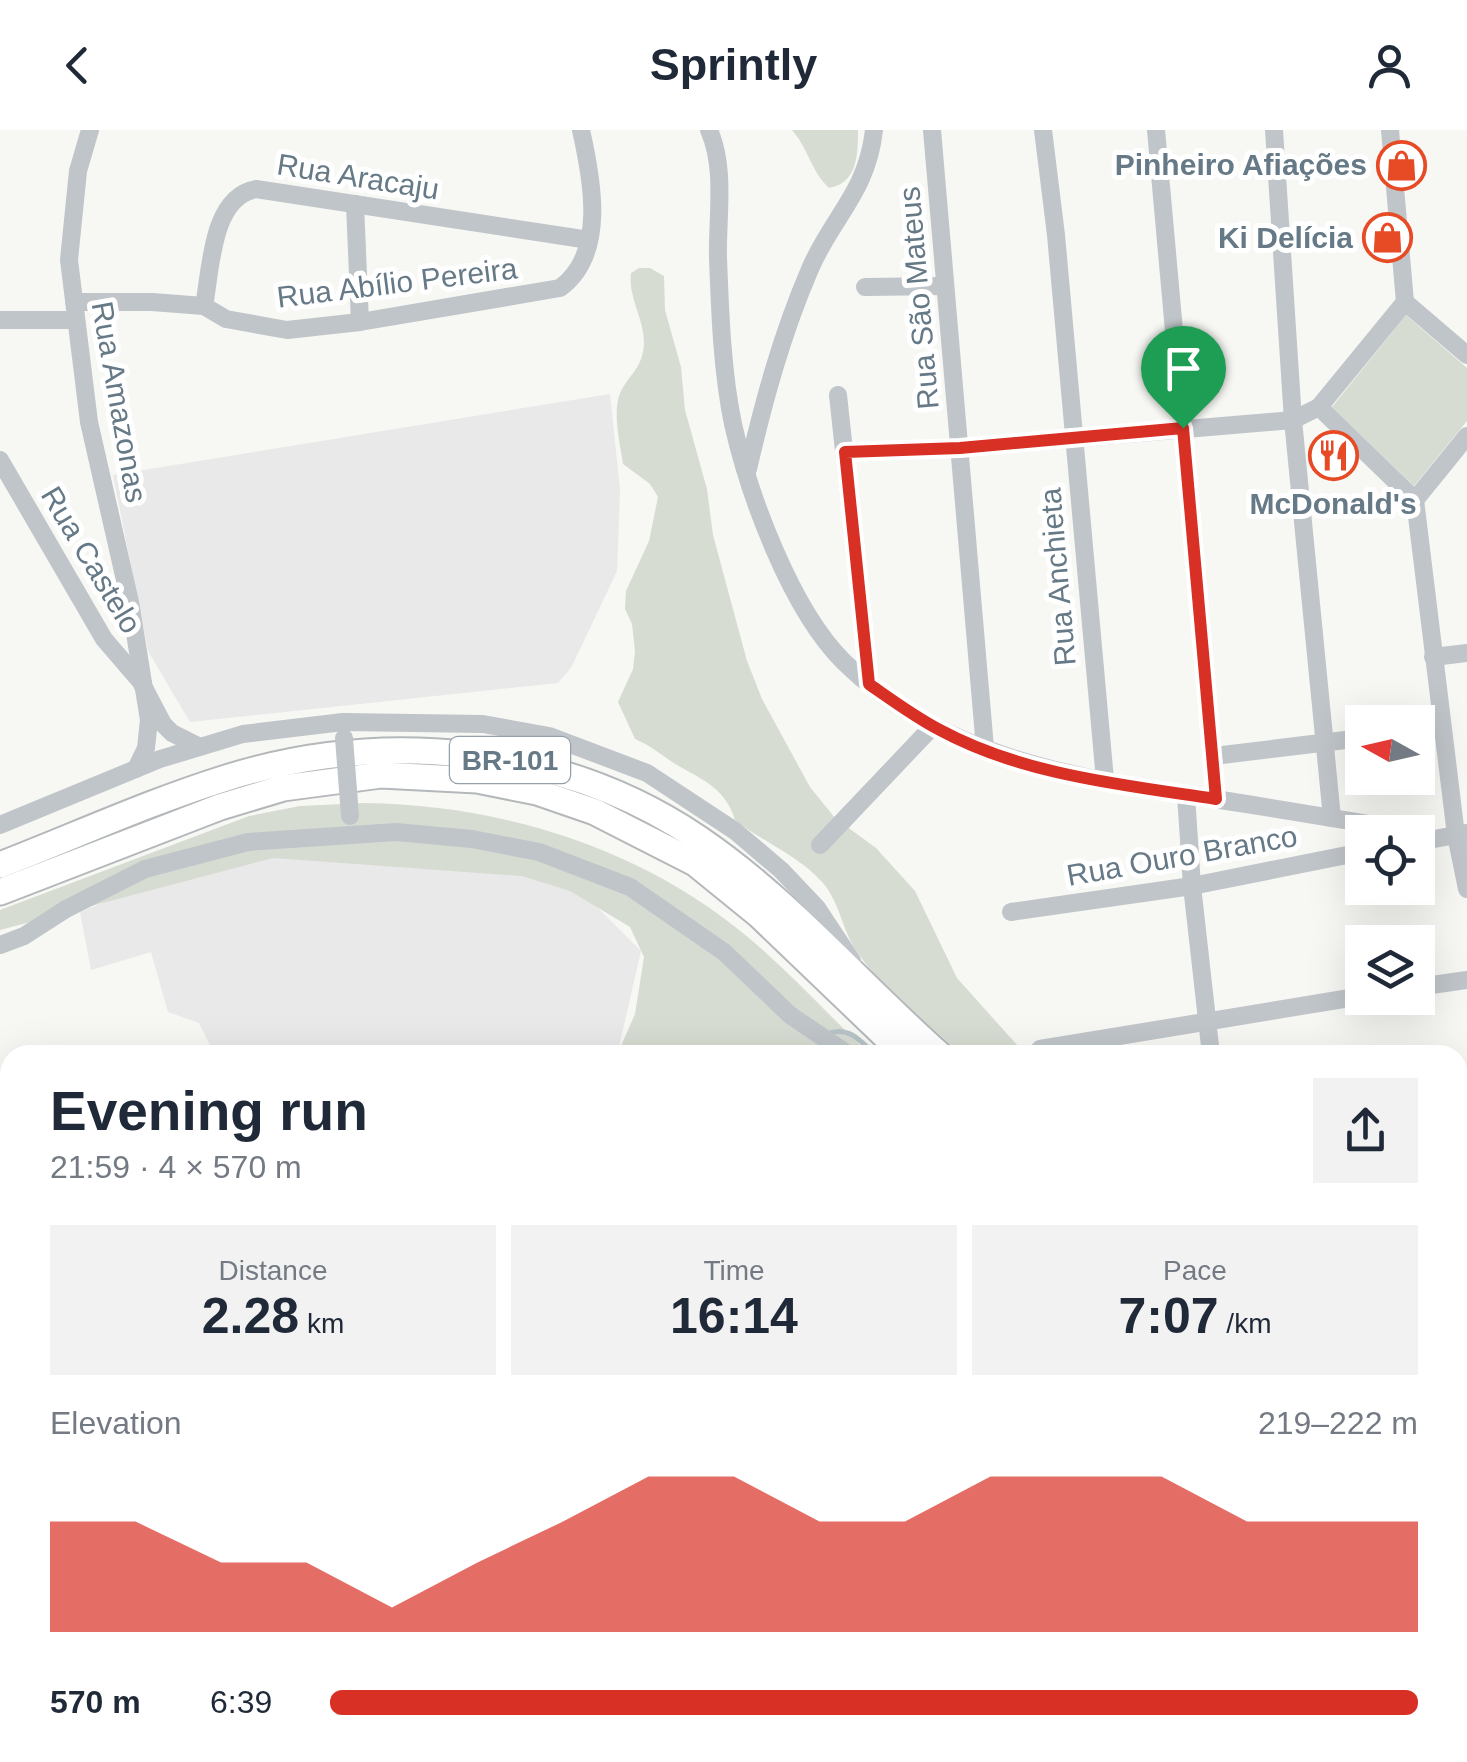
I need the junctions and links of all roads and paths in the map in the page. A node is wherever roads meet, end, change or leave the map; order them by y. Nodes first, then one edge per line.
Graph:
1 (90, 130) edge
2 (581, 130) edge
3 (709, 130) edge
4 (874, 130) edge
5 (1042, 130) edge
6 (1156, 130) edge
7 (1274, 130) edge
8 (1390, 130) edge
9 (932, 136) edge
10 (356, 204) junction
11 (589, 240) junction
12 (945, 286) junction
13 (865, 288) dead end
14 (1405, 302) junction
15 (204, 306) junction
16 (75, 311) junction
17 (0, 320) edge
18 (360, 322) junction
19 (1467, 356) edge
20 (838, 395) dead end
21 (1319, 408) junction
22 (1293, 420) junction
23 (1183, 428) junction
24 (1072, 436) junction
25 (1467, 436) edge
26 (960, 448) junction
27 (845, 452) junction
28 (0, 460) edge
29 (748, 470) junction
30 (1415, 500) junction
31 (1467, 652) edge
32 (1433, 657) junction
33 (142, 682) junction
34 (869, 684) junction
35 (933, 726) junction
36 (1441, 728) junction
37 (1435, 729) edge
38 (344, 730) junction
39 (1345, 741) edge
40 (1325, 744) junction
41 (198, 746) junction
42 (984, 748) junction
43 (1214, 756) junction
44 (136, 769) junction
45 (1105, 780) junction
46 (1186, 795) junction
47 (1216, 799) junction
48 (1332, 818) junction
49 (1345, 820) edge
50 (0, 825) edge
51 (351, 825) junction
52 (1454, 835) edge
53 (820, 845) dead end
54 (1345, 855) edge
55 (0, 865) edge
56 (1192, 886) junction
57 (1467, 888) edge
58 (0, 892) edge
59 (1011, 912) dead end
60 (0, 945) edge
61 (1467, 980) edge
62 (1435, 985) edge
63 (876, 996) junction
64 (1345, 999) edge
65 (1207, 1020) junction
66 (834, 1045) edge
67 (895, 1045) edge
68 (929, 1045) edge
69 (1063, 1045) edge
70 (1211, 1045) edge

1 - 16 street, Rua Amazonas
2 - 11 street, Rua Abílio Pereira
3 - 29 street
4 - 29 street
5 - 24 street, Rua Anchieta
6 - 23 street
7 - 22 street
8 - 14 street
9 - 12 street, Rua São Mateus
10 - 11 street, Rua Aracaju
10 - 15 street, Rua Aracaju
10 - 18 street
11 - 18 street, Rua Abílio Pereira
12 - 13 street
12 - 26 street, Rua São Mateus
14 - 19 street
14 - 21 street
15 - 16 street, Rua Abílio Pereira
15 - 18 street, Rua Abílio Pereira
16 - 17 street, Rua Abílio Pereira
16 - 33 street, Rua Amazonas
20 - 27 street
21 - 22 street
21 - 30 street
22 - 23 street
22 - 40 street
23 - 24 street
23 - 43 street
24 - 26 street
24 - 45 street, Rua Anchieta
25 - 30 street
26 - 27 street
26 - 42 street, Rua São Mateus
27 - 34 street
28 - 33 street, Rua Castelo
29 - 34 street
30 - 32 street
31 - 32 street
32 - 36 street
33 - 41 street, Rua Amazonas
33 - 44 street, Rua Amazonas
34 - 35 street
35 - 42 street
35 - 53 street
36 - 37 street
36 - 52 street
38 - 41 street
38 - 51 street, bridge
38 - 63 street
39 - 40 street
40 - 43 street
40 - 48 street
41 - 44 street
42 - 45 street
43 - 47 street
44 - 50 street
45 - 46 street
46 - 47 street
46 - 56 street
47 - 48 street
48 - 49 street
51 - 60 street
51 - 66 street
52 - 57 street
54 - 56 street, Rua Ouro Branco
55 - 63 highway, BR-101
56 - 59 street, Rua Ouro Branco
56 - 65 street
58 - 67 highway, BR-101
61 - 62 street
63 - 68 highway, BR-101
64 - 65 street
65 - 69 street
65 - 70 street

